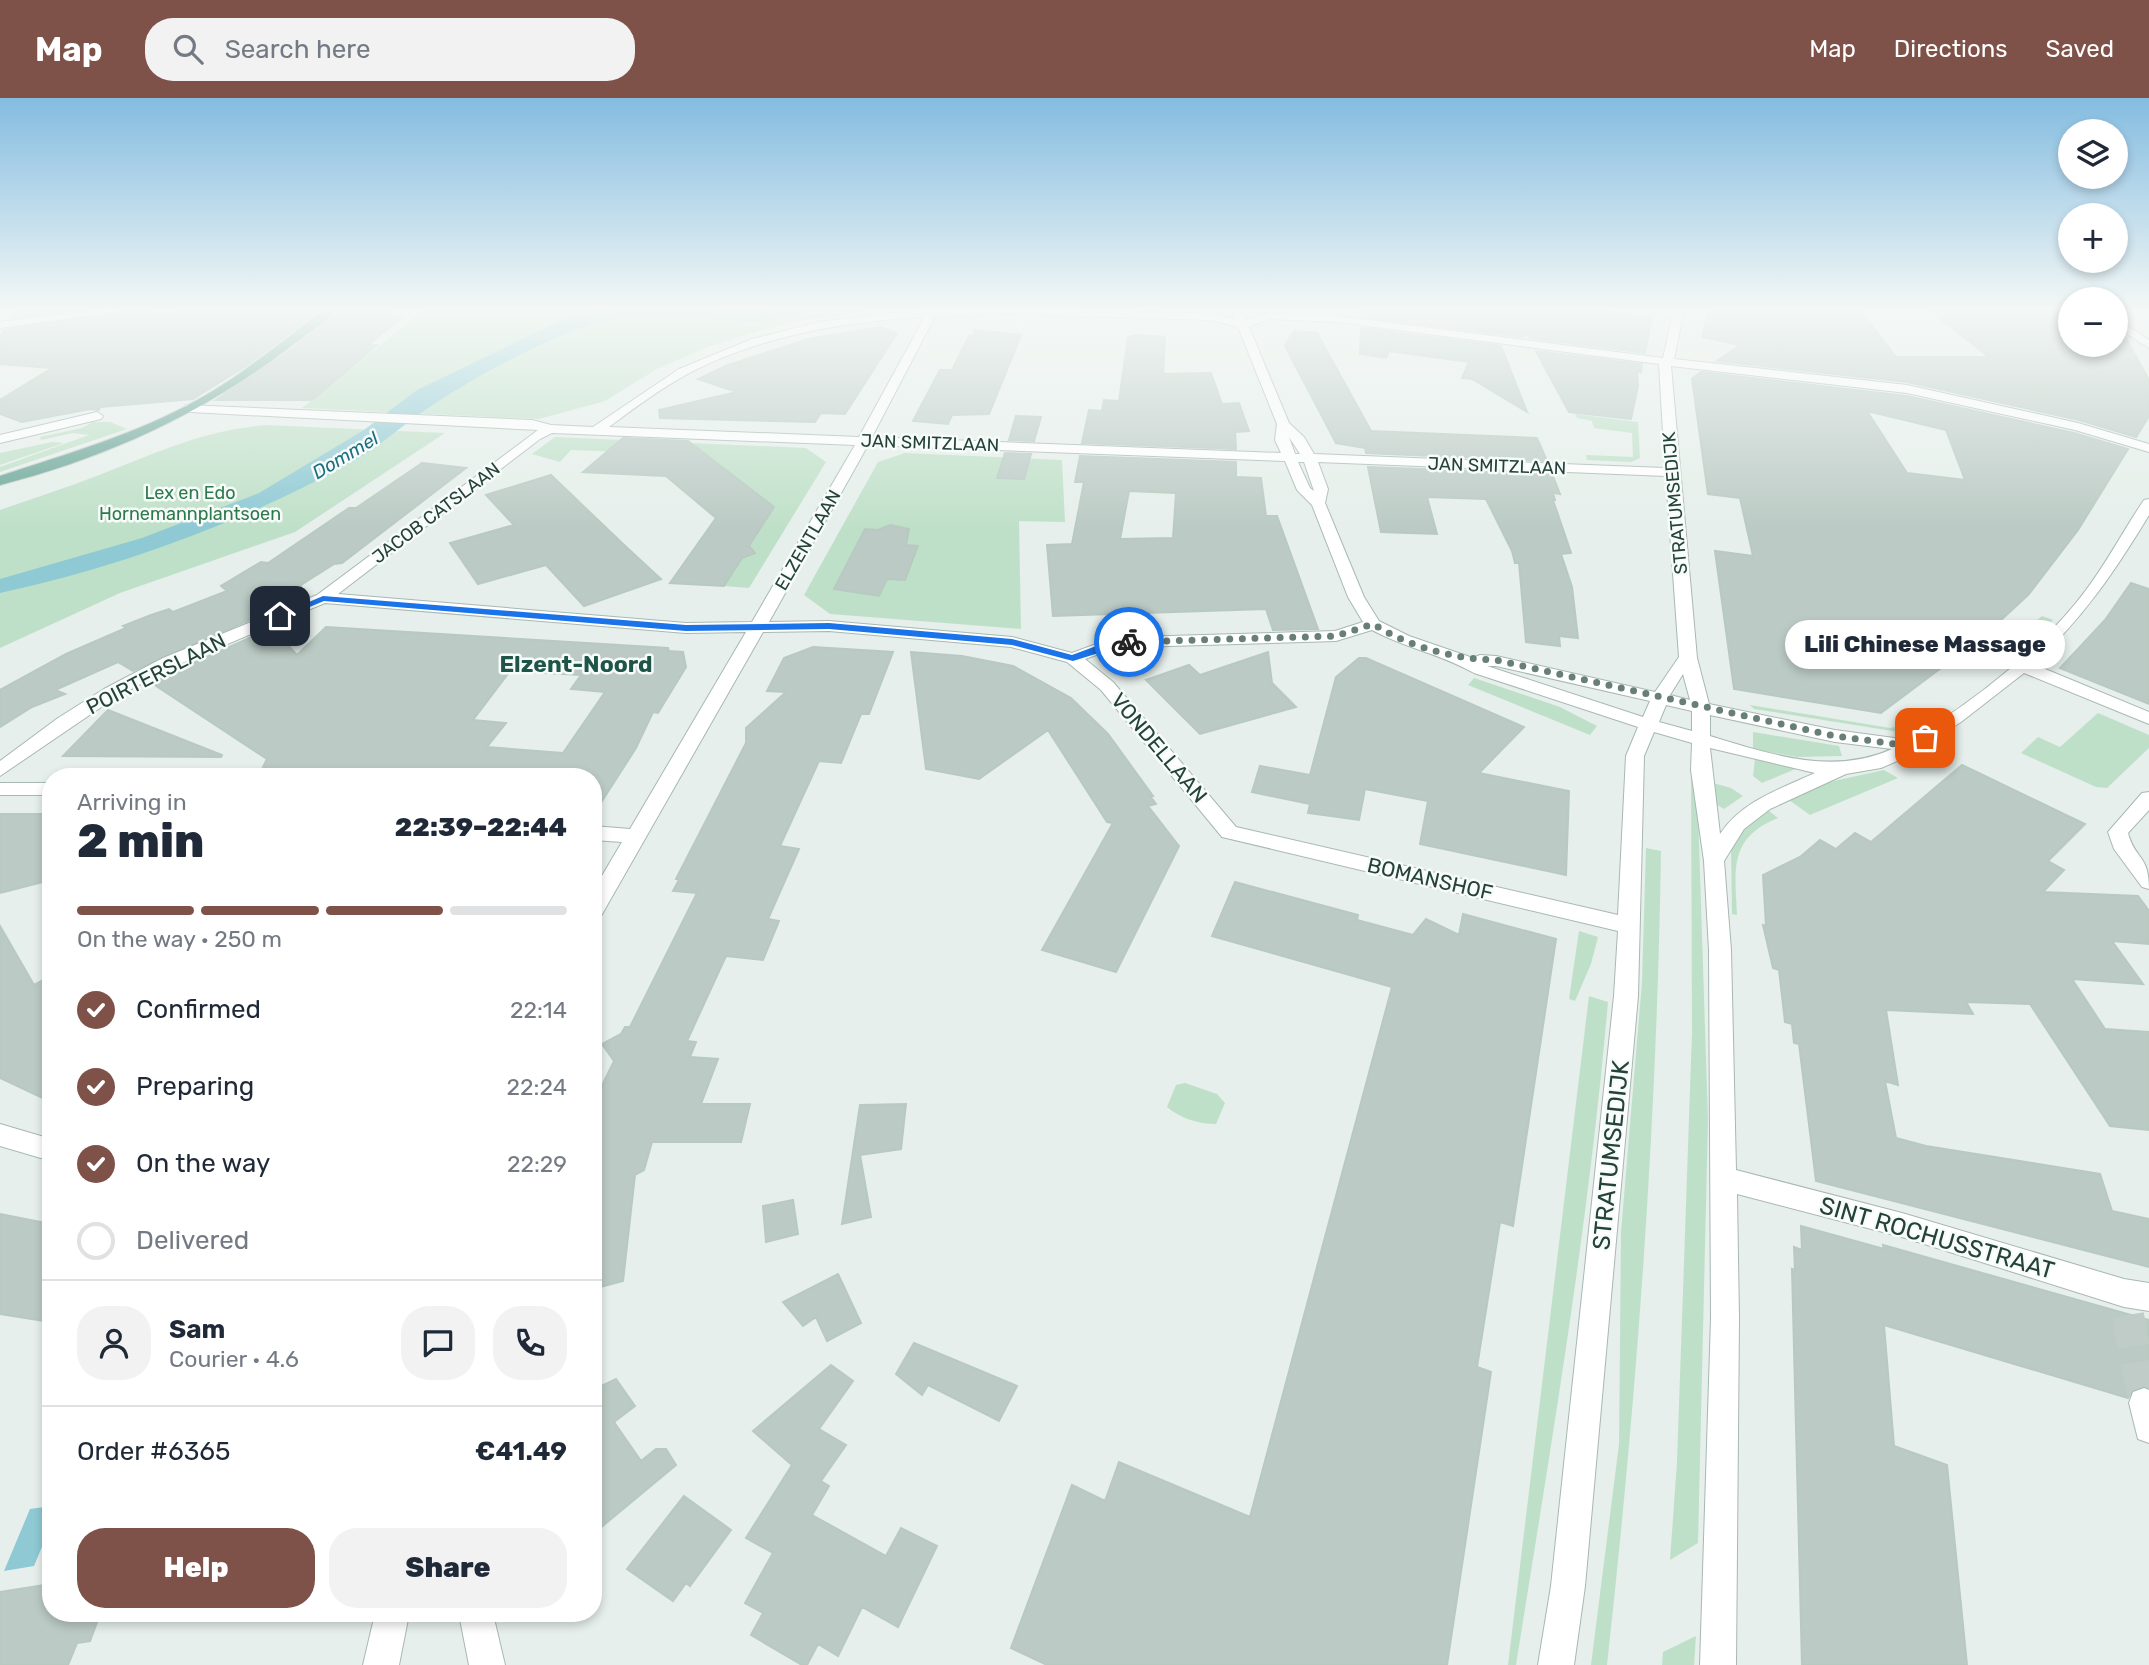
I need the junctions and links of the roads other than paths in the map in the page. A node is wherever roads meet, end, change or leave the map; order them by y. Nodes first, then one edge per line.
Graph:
1 (233, 383) edge
2 (662, 383) edge
3 (895, 383) edge
4 (1267, 383) edge
5 (1666, 383) edge
6 (1854, 383) edge
7 (197, 408) junction
8 (97, 416) dead end
9 (1283, 424) junction
10 (550, 429) junction
11 (598, 429) junction
12 (0, 439) edge
13 (865, 441) junction
14 (2149, 447) edge
15 (1284, 458) junction
16 (1310, 459) junction
17 (1672, 472) junction
18 (0, 481) edge
19 (0, 492) edge
20 (1318, 503) junction
21 (2149, 503) edge
22 (323, 598) junction
23 (1373, 624) junction
24 (755, 629) junction
25 (1073, 658) junction
26 (1688, 658) junction
27 (1462, 659) junction
28 (2020, 665) junction
29 (1660, 698) junction
30 (1701, 708) junction
31 (2149, 718) edge
32 (1647, 725) junction
33 (1700, 739) junction
34 (1910, 746) junction
35 (1843, 768) junction
36 (0, 770) edge
37 (0, 789) edge
38 (42, 789) edge
39 (2149, 798) edge
40 (1229, 832) joint
41 (602, 834) edge
42 (638, 837) junction
43 (1714, 861) junction
44 (2149, 882) edge
45 (602, 895) edge
46 (1631, 926) junction
47 (0, 1135) edge
48 (42, 1147) edge
49 (1725, 1179) junction
50 (2134, 1302) edge
51 (390, 1622) edge
52 (478, 1622) edge
53 (381, 1665) edge
54 (487, 1665) edge
55 (1556, 1665) edge
56 (1718, 1665) edge

1 - 7 main road
2 - 11 street
3 - 13 street, ELZENTLAAN
4 - 9 street
5 - 17 street, STRATUMSEDIJK
6 - 14 street
7 - 10 street, JAN SMITZLAAN
7 - 18 main road
7 - 19 main road
8 - 12 street
9 - 15 street
9 - 16 street
10 - 11 street, JAN SMITZLAAN
10 - 22 street, JACOB CATSLAAN
11 - 13 street, JAN SMITZLAAN
13 - 15 street, JAN SMITZLAAN
13 - 24 street, ELZENTLAAN
15 - 16 street, JAN SMITZLAAN
15 - 20 street
16 - 17 street, JAN SMITZLAAN
16 - 20 street
17 - 26 street, STRATUMSEDIJK
20 - 23 street
21 - 28 street
22 - 24 street, VONDELLAAN
22 - 36 street, POIRTERSLAAN
23 - 25 street
23 - 27 street
24 - 25 street, VONDELLAAN
24 - 42 street, ELZENTLAAN
25 - 40 street, VONDELLAAN
26 - 29 street, STRATUMSEDIJK
26 - 30 street, STRATUMSEDIJK
27 - 29 street
27 - 32 street
28 - 31 street
28 - 34 street
29 - 30 street
29 - 32 street, STRATUMSEDIJK
30 - 33 street, STRATUMSEDIJK
30 - 34 street
32 - 33 street
32 - 46 street, STRATUMSEDIJK
33 - 35 street
33 - 43 street, STRATUMSEDIJK
34 - 35 street
35 - 43 street
37 - 38 street
39 - 44 street
40 - 46 street, BOMANSHOF
41 - 42 street
42 - 45 street, ELZENTLAAN
43 - 49 street, STRATUMSEDIJK
46 - 55 street, STRATUMSEDIJK
47 - 48 street
49 - 50 street, SINT ROCHUSSTRAAT
49 - 56 street, STRATUMSEDIJK
51 - 53 street
52 - 54 street

